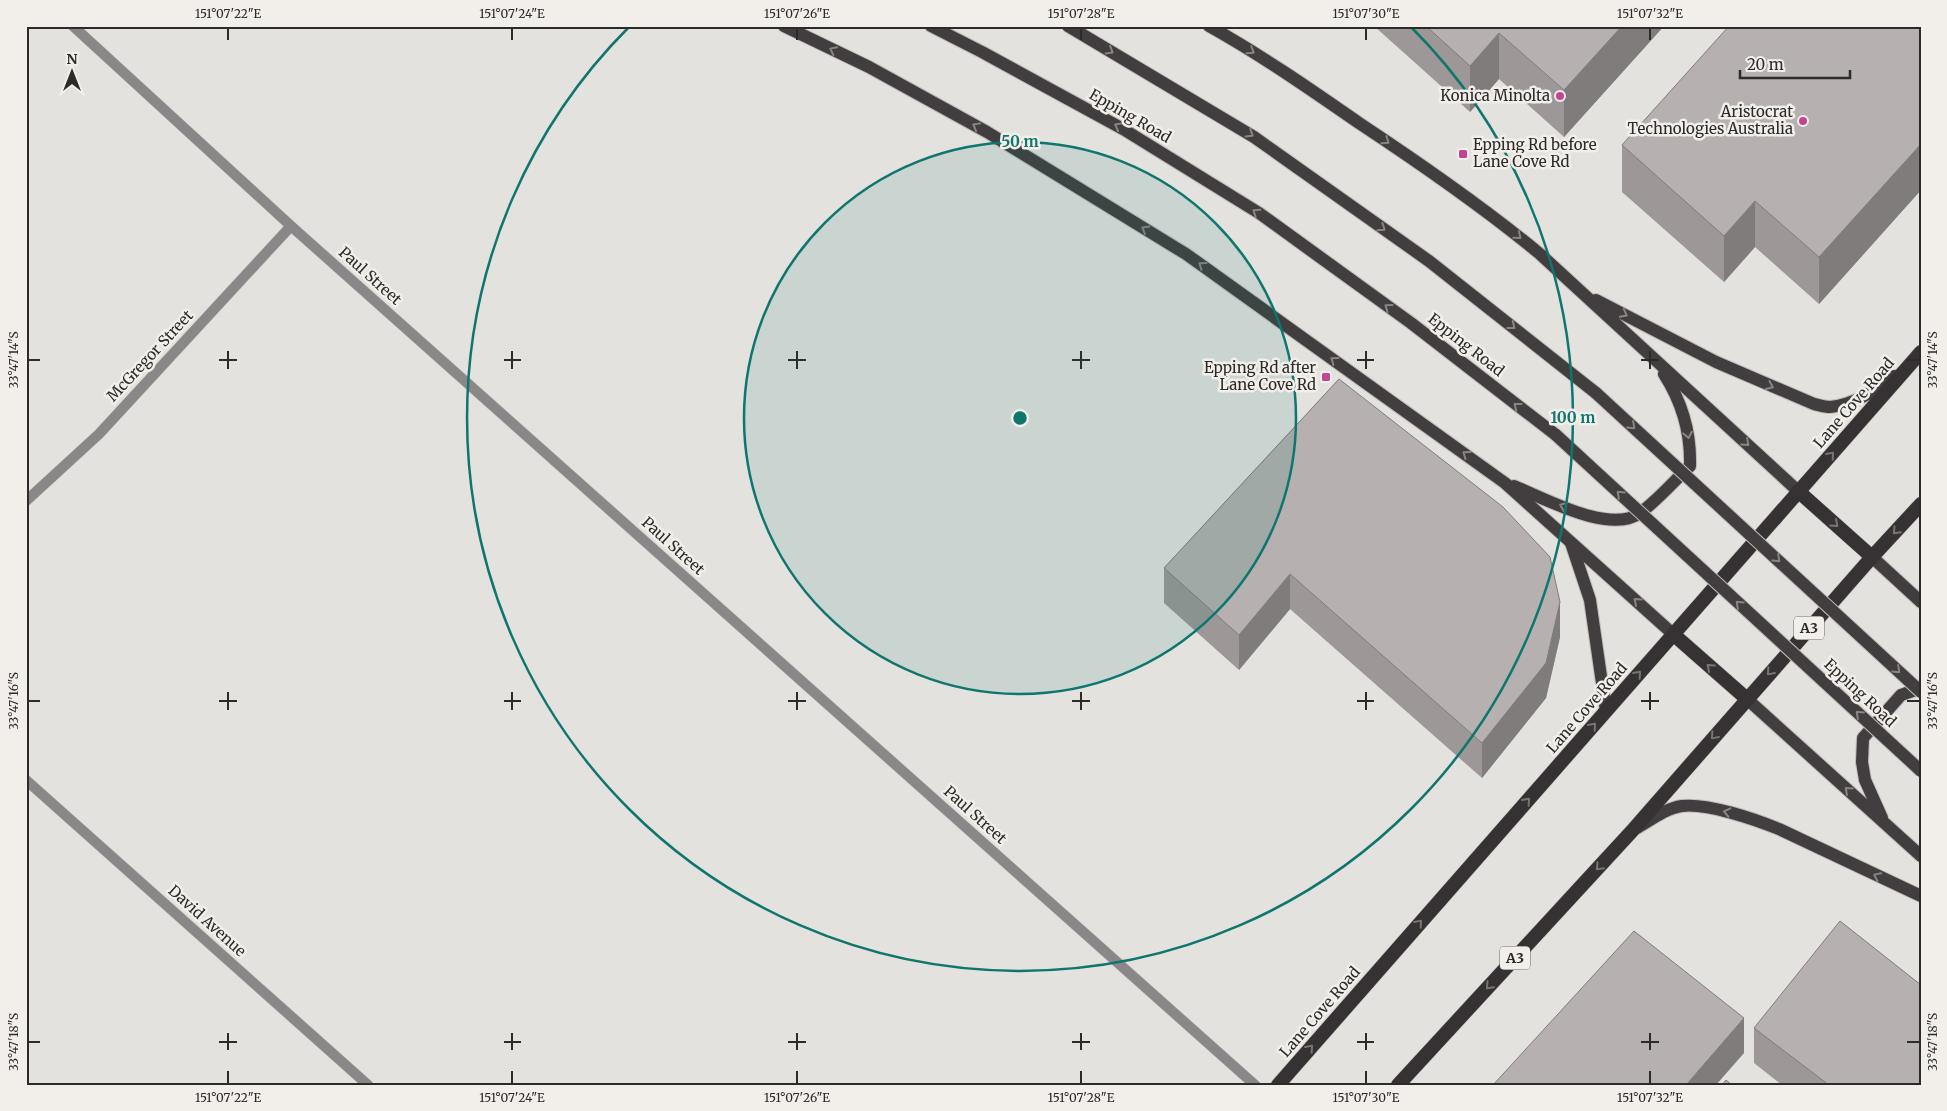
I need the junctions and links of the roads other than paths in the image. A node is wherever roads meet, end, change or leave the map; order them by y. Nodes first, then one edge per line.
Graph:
1 (73, 26) edge
2 (784, 26) edge
3 (931, 26) edge
4 (1068, 26) edge
5 (1209, 26) edge
6 (291, 226) junction
7 (1581, 292) junction
8 (1921, 352) edge
9 (1654, 359) junction
10 (1506, 483) junction
11 (1798, 491) junction
12 (26, 501) edge
13 (1921, 504) edge
14 (1570, 541) junction
15 (1872, 557) junction
16 (1921, 602) edge
17 (1674, 634) junction
18 (1921, 690) edge
19 (1747, 699) junction
20 (1606, 711) junction
21 (1921, 771) edge
22 (26, 780) edge
23 (1884, 822) junction
24 (1632, 831) junction
25 (1921, 856) edge
26 (1921, 896) edge
27 (368, 1085) edge
28 (1256, 1085) edge
29 (1278, 1085) edge
30 (1398, 1085) edge

1 - 6 street, Paul Street
10 -> 2 main road
21 -> 3 main road, Epping Road, bridge
4 -> 18 main road, bridge
5 -> 7 main road
6 - 12 street, McGregor Street
6 - 28 street, Paul Street
7 -> 8 main road
7 - 9 main road
11 -> 8 highway, Lane Cove Road
9 -> 10 main road
9 -> 11 main road
10 - 14 main road
11 -> 15 highway
11 - 17 highway, Lane Cove Road
13 -> 15 highway, A3
17 -> 14 main road
14 - 20 main road
15 - 16 main road
15 -> 19 highway, A3
19 -> 17 highway
20 -> 17 highway, Lane Cove Road
18 - 23 main road
23 -> 19 main road
19 -> 24 highway, A3
29 -> 20 highway, Lane Cove Road
22 - 27 street, David Avenue
23 - 25 main road
26 -> 24 main road
24 -> 30 highway, A3

